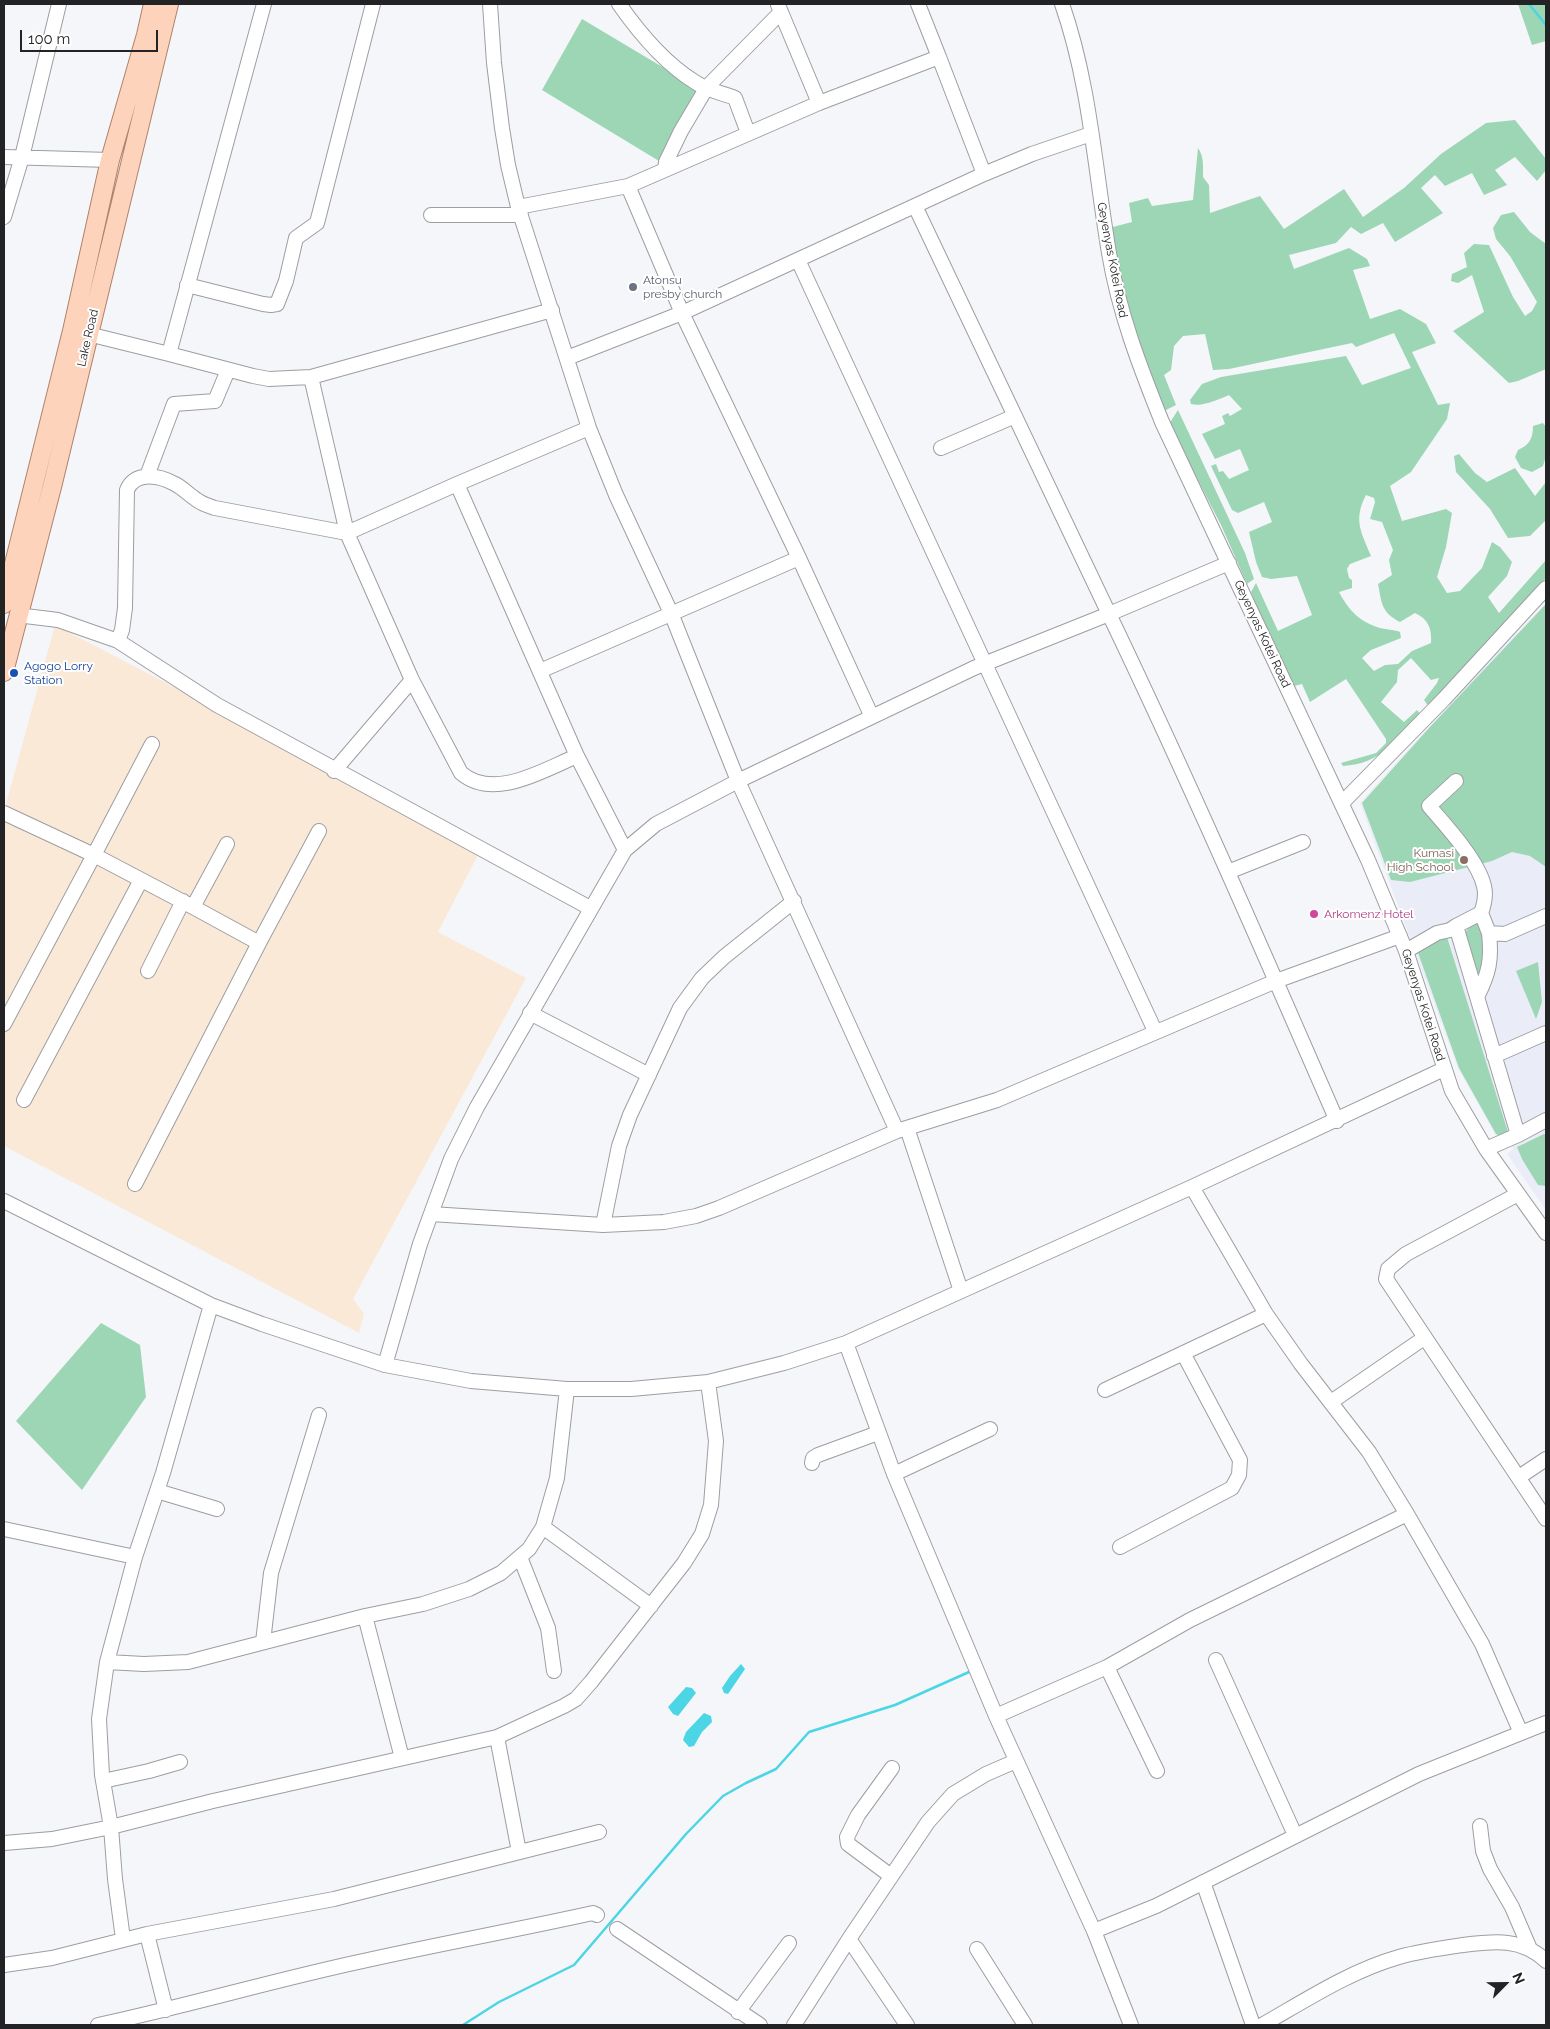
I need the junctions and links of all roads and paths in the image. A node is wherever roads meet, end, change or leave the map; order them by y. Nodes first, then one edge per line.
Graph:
1 (59, 4) edge
2 (153, 4) edge
3 (169, 4) edge
4 (264, 4) edge
5 (373, 4) edge
6 (490, 4) edge
7 (619, 4) edge
8 (918, 4) edge
9 (1062, 4) edge
10 (779, 8) edge
11 (938, 57) junction
12 (707, 87) junction
13 (819, 103) junction
14 (748, 133) junction
15 (1092, 134) junction
16 (4, 157) edge
17 (22, 157) junction
18 (110, 160) junction
19 (665, 170) junction
20 (984, 174) junction
21 (628, 186) junction
22 (915, 206) junction
23 (519, 211) junction
24 (431, 215) dead end
25 (4, 217) edge
26 (798, 260) junction
27 (187, 286) junction
28 (552, 310) junction
29 (682, 312) junction
30 (72, 330) junction
31 (89, 335) junction
32 (168, 354) junction
33 (567, 358) junction
34 (228, 370) junction
35 (311, 377) junction
36 (1015, 416) junction
37 (589, 428) junction
38 (941, 448) dead end
39 (147, 476) junction
40 (457, 484) junction
41 (348, 532) junction
42 (799, 558) junction
43 (1229, 563) junction
44 (1546, 588) edge
45 (4, 604) edge
46 (671, 614) junction
47 (1109, 614) junction
48 (18, 615) junction
49 (118, 641) junction
50 (984, 664) junction
51 (4, 672) edge
52 (540, 672) junction
53 (412, 680) junction
54 (872, 716) junction
55 (152, 744) dead end
56 (577, 756) junction
57 (334, 770) junction
58 (738, 781) junction
59 (1456, 781) dead end
60 (1342, 803) junction
61 (4, 813) edge
62 (319, 831) dead end
63 (1303, 842) dead end
64 (226, 844) dead end
65 (625, 850) junction
66 (94, 855) junction
67 (1228, 872) junction
68 (141, 880) junction
69 (794, 901) junction
70 (188, 904) junction
71 (590, 908) junction
72 (1481, 912) junction
73 (1546, 916) edge
74 (1456, 926) junction
75 (1489, 933) junction
76 (1400, 936) junction
77 (259, 943) junction
78 (1406, 951) junction
79 (148, 971) dead end
80 (1276, 981) junction
81 (1477, 997) junction
82 (530, 1013) junction
83 (4, 1024) edge
84 (1155, 1031) junction
85 (1546, 1033) edge
86 (1494, 1056) junction
87 (1444, 1069) junction
88 (649, 1075) junction
89 (24, 1100) dead end
90 (1546, 1120) edge
91 (1337, 1121) junction
92 (902, 1129) junction
93 (1518, 1135) junction
94 (1486, 1149) junction
95 (135, 1184) dead end
96 (1192, 1187) junction
97 (1518, 1194) junction
98 (4, 1201) edge
99 (431, 1214) junction
100 (603, 1225) junction
101 (1546, 1233) edge
102 (961, 1291) junction
103 (210, 1305) junction
104 (1266, 1314) junction
105 (1424, 1338) junction
106 (846, 1343) junction
107 (1183, 1353) junction
108 (385, 1365) junction
109 (708, 1382) junction
110 (567, 1389) junction
111 (1105, 1390) dead end
112 (1330, 1402) junction
113 (319, 1415) dead end
114 (990, 1429) dead end
115 (878, 1433) junction
116 (1546, 1459) edge
117 (812, 1462) dead end
118 (894, 1474) junction
119 (1519, 1477) junction
120 (158, 1492) junction
121 (217, 1509) dead end
122 (1407, 1514) junction
123 (1546, 1518) edge
124 (543, 1527) junction
125 (4, 1529) edge
126 (1120, 1546) dead end
127 (136, 1557) junction
128 (520, 1557) junction
129 (651, 1606) junction
130 (364, 1616) junction
131 (263, 1642) junction
132 (1216, 1660) dead end
133 (108, 1662) junction
134 (1107, 1667) junction
135 (554, 1671) dead end
136 (996, 1716) junction
137 (1546, 1722) edge
138 (1521, 1733) junction
139 (496, 1737) junction
140 (402, 1758) junction
141 (1016, 1761) junction
142 (180, 1762) dead end
143 (892, 1768) dead end
144 (1157, 1771) dead end
145 (103, 1780) junction
146 (1480, 1826) dead end
147 (111, 1827) junction
148 (599, 1832) dead end
149 (1295, 1835) junction
150 (4, 1843) edge
151 (519, 1852) junction
152 (891, 1876) junction
153 (1203, 1882) junction
154 (597, 1915) dead end
155 (617, 1929) dead end
156 (1094, 1931) junction
157 (147, 1934) junction
158 (123, 1939) junction
159 (849, 1939) junction
160 (789, 1943) dead end
161 (977, 1949) dead end
162 (1530, 1949) junction
163 (1546, 1961) edge
164 (4, 1965) edge
165 (166, 2010) junction
166 (738, 2012) junction
167 (98, 2025) edge
168 (760, 2025) edge
169 (794, 2025) edge
170 (907, 2025) edge
171 (1025, 2025) edge
172 (1131, 2025) edge
173 (1254, 2025) edge
174 (1262, 2025) edge

1 - 17 street
2 - 18 main road, Lake Road
3 - 31 main road, Lake Road
4 - 27 street
5 - 27 street
6 - 23 street
7 - 12 street
8 - 11 street
9 - 15 street, Geyenyas Kotei Road
10 - 12 street
10 - 13 street
11 - 13 street
11 - 20 street
12 - 14 street
12 - 19 street
13 - 14 street
14 - 19 street
15 - 20 street
15 - 43 street, Geyenyas Kotei Road
16 - 17 street
17 - 18 street
17 - 25 street
18 - 30 main road, Lake Road
19 - 21 street
20 - 22 street
21 - 23 street
21 - 29 street
22 - 26 street
22 - 36 street
23 - 24 street
23 - 28 street
26 - 29 street
26 - 50 street
27 - 32 street
28 - 33 street
28 - 35 street
29 - 33 street
29 - 42 street
30 - 31 street
30 - 45 main road, Lake Road
31 - 32 street
31 - 48 main road, Lake Road
32 - 34 street
33 - 37 street
34 - 35 street
34 - 39 street
35 - 41 street
36 - 38 street
36 - 47 street
37 - 40 street
37 - 46 street
39 - 41 street
39 - 49 street
40 - 41 street
40 - 52 street
41 - 53 street
42 - 46 street
42 - 54 street
43 - 47 street
43 - 60 street, Geyenyas Kotei Road
44 - 60 street
46 - 52 street
46 - 58 street
47 - 50 street
47 - 67 street
48 - 49 street
48 - 51 main road, Lake Road
49 - 57 street
50 - 54 street
50 - 84 street
52 - 56 street
53 - 56 street
53 - 57 street
54 - 58 street
55 - 66 street
56 - 65 street
57 - 71 street
58 - 65 street
58 - 69 street
59 - 72 street
60 - 76 street, Geyenyas Kotei Road
61 - 66 street
62 - 77 street
63 - 67 street
64 - 70 street
65 - 71 street
66 - 68 street
66 - 83 street
67 - 80 street
68 - 70 street
68 - 89 street
69 - 88 street
69 - 92 street
70 - 77 street
70 - 79 street
71 - 82 street
72 - 74 street
72 - 75 street
73 - 75 street
74 - 78 street
74 - 81 street
75 - 81 street
76 - 78 street, Geyenyas Kotei Road
76 - 80 street
77 - 95 street
78 - 87 street, Geyenyas Kotei Road
80 - 84 street
80 - 91 street
81 - 86 street
82 - 88 street
82 - 99 street
84 - 92 street
85 - 86 street
86 - 93 street
87 - 91 street
87 - 94 street, Geyenyas Kotei Road
88 - 100 street
90 - 93 street
91 - 96 street
92 - 100 street
92 - 102 street
93 - 94 street
94 - 97 street, Geyenyas Kotei Road
96 - 102 street
96 - 104 street
97 - 101 street, Geyenyas Kotei Road
97 - 105 street
98 - 103 street
99 - 100 street
99 - 108 street
102 - 106 street
103 - 108 street
103 - 120 street
104 - 107 street
104 - 112 street
105 - 112 street
105 - 119 street
106 - 109 street
106 - 115 street
107 - 111 street
107 - 126 street
108 - 110 street
109 - 110 street
109 - 129 street
110 - 124 street
112 - 122 street
113 - 131 street
114 - 118 street
115 - 117 street
115 - 118 street
116 - 119 street
118 - 136 street
119 - 123 street
120 - 121 street
120 - 127 street
122 - 134 street
122 - 138 street
124 - 128 street
124 - 129 street
125 - 127 street
127 - 133 street
128 - 130 street
128 - 135 street
129 - 139 street
130 - 131 street
130 - 140 street
131 - 133 street
132 - 149 street
133 - 145 street
134 - 136 street
134 - 144 street
136 - 141 street
137 - 138 street
138 - 149 street
139 - 140 street
139 - 151 street
140 - 147 street
141 - 152 street
141 - 156 street
142 - 145 street
143 - 152 street
145 - 147 street
146 - 162 street
147 - 150 street
147 - 158 street
148 - 151 street
149 - 153 street
151 - 157 street
152 - 159 street
153 - 156 street
153 - 173 street
154 - 165 street
155 - 166 street
156 - 172 street
157 - 158 street
157 - 165 street
158 - 164 street
159 - 169 street
159 - 170 street
160 - 166 street
161 - 171 street
162 - 163 street
162 - 174 street
165 - 167 street
166 - 168 street

